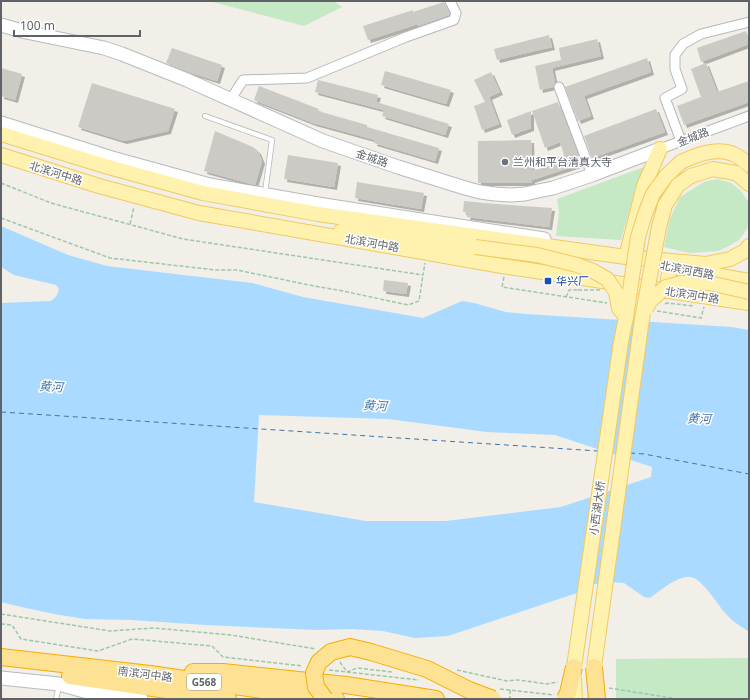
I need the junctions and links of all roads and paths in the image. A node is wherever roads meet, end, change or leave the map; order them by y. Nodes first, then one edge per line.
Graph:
1 (450, 1) edge
2 (749, 22) edge
3 (1, 26) edge
4 (559, 87) dead end
5 (231, 100) junction
6 (205, 116) dead end
7 (749, 116) edge
8 (1, 123) edge
9 (1, 134) edge
10 (681, 141) junction
11 (660, 149) junction
12 (1, 155) edge
13 (749, 165) edge
14 (592, 175) junction
15 (1, 183) edge
16 (749, 184) edge
17 (265, 194) junction
18 (137, 196) junction
19 (1, 218) edge
20 (130, 224) junction
21 (289, 229) junction
22 (749, 246) edge
23 (626, 257) junction
24 (426, 262) dead end
25 (670, 267) junction
26 (422, 275) junction
27 (504, 277) dead end
28 (749, 281) edge
29 (606, 290) dead end
30 (666, 291) junction
31 (749, 292) edge
32 (566, 297) junction
33 (749, 303) edge
34 (611, 304) dead end
35 (694, 306) dead end
36 (703, 307) dead end
37 (656, 311) dead end
38 (626, 317) junction
39 (642, 319) junction
40 (1, 614) edge
41 (1, 624) edge
42 (316, 649) dead end
43 (1, 657) edge
44 (335, 659) dead end
45 (308, 667) dead end
46 (574, 667) junction
47 (594, 667) junction
48 (1, 668) edge
49 (324, 669) dead end
50 (454, 670) dead end
51 (347, 672) junction
52 (396, 672) dead end
53 (150, 674) junction
54 (1, 678) edge
55 (419, 680) dead end
56 (561, 681) dead end
57 (59, 684) junction
58 (510, 690) junction
59 (496, 694) edge
60 (603, 694) edge
61 (559, 697) edge
62 (56, 699) edge
63 (141, 699) edge
64 (222, 699) edge
65 (325, 699) edge
66 (336, 699) edge
67 (436, 699) edge
68 (510, 699) edge
69 (575, 699) edge
70 (588, 699) edge
71 (678, 699) edge

1 - 5 street
2 - 10 street
3 - 5 street, 金城路
4 - 14 street
5 - 14 street, 金城路
6 - 17 lane
7 - 10 street, 金城路
8 - 17 street
9 - 23 main road, 北滨河中路
10 - 11 street, 金城路
11 - 14 street, 金城路
11 - 23 main road
12 - 18 main road, 北滨河中路
13 - 38 main road, 小西湖大桥, bridge
15 - 20 path
16 - 39 main road, bridge
17 - 23 street
18 - 20 path
18 - 21 main road, 北滨河中路
19 - 26 path
20 - 26 path
21 - 30 main road, 北滨河中路
21 - 38 main road, bridge
22 - 23 main road
23 - 25 main road, 北滨河西路
24 - 26 path
25 - 28 main road, 北滨河西路
25 - 30 main road
27 - 32 path
29 - 32 path, bridge
30 - 33 main road, 北滨河中路
31 - 39 main road, bridge
32 - 34 path
35 - 39 path, bridge
36 - 37 path
38 - 46 main road, 小西湖大桥
39 - 47 main road, 小西湖大桥
40 - 42 path
41 - 45 path
43 - 53 highway, 南滨河中路 / G568
44 - 51 path
46 - 61 highway, bridge
46 - 69 main road, 小西湖大桥, bridge
47 - 60 highway, bridge
47 - 70 main road, 小西湖大桥, bridge
48 - 64 highway, 南滨河中路 / G568
49 - 51 path
50 - 56 path
51 - 52 path
51 - 55 path
53 - 66 highway, 南滨河中路 / G568
53 - 67 highway
54 - 57 street
57 - 62 lane
57 - 63 street
58 - 59 path
58 - 61 path
58 - 68 path
59 - 65 highway, bridge
60 - 71 path

